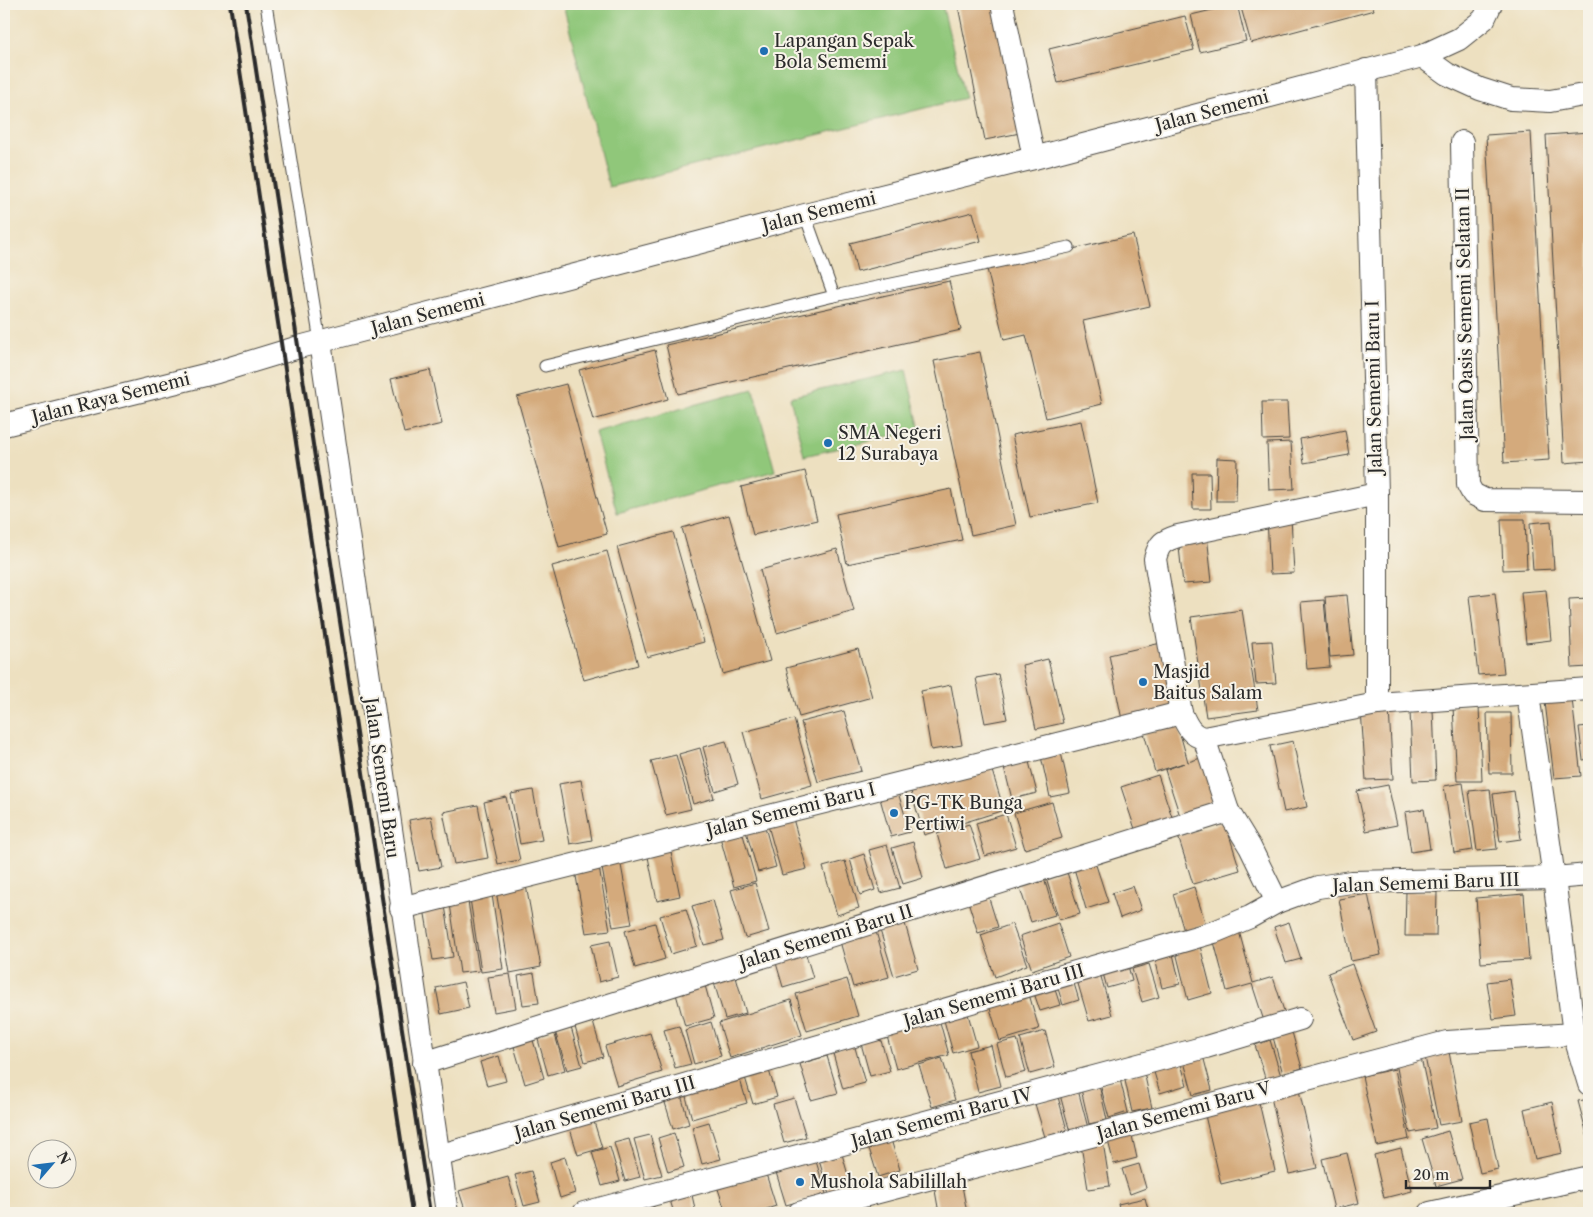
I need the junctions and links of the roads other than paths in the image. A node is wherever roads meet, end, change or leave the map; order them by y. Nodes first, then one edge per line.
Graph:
1 (266, 4) edge
2 (1002, 4) edge
3 (1491, 4) edge
4 (1422, 56) junction
5 (1366, 70) junction
6 (1589, 94) edge
7 (1462, 142) dead end
8 (1034, 158) junction
9 (805, 215) junction
10 (1069, 247) dead end
11 (834, 296) junction
12 (320, 342) junction
13 (545, 366) dead end
14 (218, 372) joint
15 (4, 425) edge
16 (1376, 494) junction
17 (1589, 500) edge
18 (1589, 689) edge
19 (1528, 694) junction
20 (1377, 704) junction
21 (1181, 713) junction
22 (1204, 738) junction
23 (1228, 811) junction
24 (1589, 875) edge
25 (1554, 878) junction
26 (1277, 902) junction
27 (401, 908) junction
28 (1300, 1019) dead end
29 (1574, 1034) junction
30 (424, 1063) junction
31 (1589, 1084) edge
32 (438, 1156) junction
33 (1589, 1177) edge
34 (447, 1213) edge
35 (584, 1213) edge
36 (799, 1213) edge
37 (1430, 1213) edge

1 - 12 lane
2 - 8 street
3 - 4 street, Jalan Sememi
4 - 5 street, Jalan Sememi
4 - 6 street
5 - 8 street, Jalan Sememi
5 - 16 street, Jalan Sememi Baru I
7 - 17 street, Jalan Oasis Sememi Selatan II
8 - 9 street, Jalan Sememi
9 - 11 lane
9 - 12 street, Jalan Sememi
10 - 11 lane
11 - 13 lane
12 - 14 street, Jalan Sememi
12 - 27 street, Jalan Sememi Baru
14 - 15 street, Jalan Raya Sememi
16 - 20 street, Jalan Sememi Baru I
16 - 21 street
18 - 19 street
19 - 20 street
19 - 25 street
20 - 22 street
21 - 22 street
21 - 27 street, Jalan Sememi Baru I
22 - 23 street
23 - 26 street
23 - 30 street, Jalan Sememi Baru II
24 - 25 street, Jalan Sememi Baru III
25 - 26 street, Jalan Sememi Baru III
25 - 29 street
26 - 32 street, Jalan Sememi Baru III
27 - 30 street, Jalan Sememi Baru
28 - 35 street, Jalan Sememi Baru IV
29 - 31 street
29 - 36 street, Jalan Sememi Baru V
30 - 32 street, Jalan Sememi Baru
32 - 34 street, Jalan Sememi Baru
33 - 37 street

